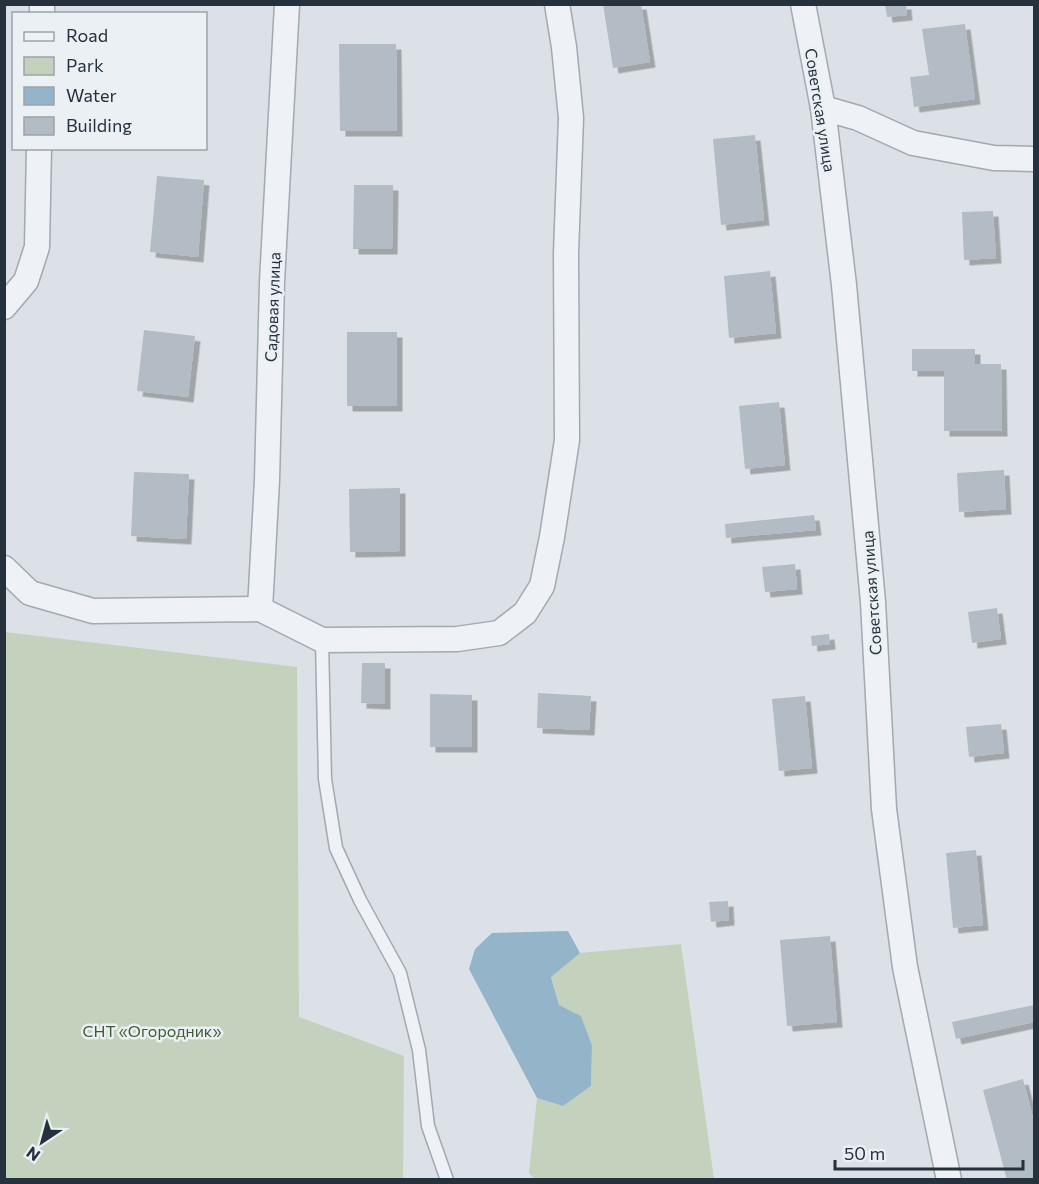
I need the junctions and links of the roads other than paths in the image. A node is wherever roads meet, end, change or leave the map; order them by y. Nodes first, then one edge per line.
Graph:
1 (287, 4) edge
2 (557, 4) edge
3 (803, 4) edge
4 (823, 108) junction
5 (39, 150) edge
6 (1035, 159) edge
7 (4, 307) edge
8 (4, 568) edge
9 (260, 609) junction
10 (322, 640) junction
11 (447, 1179) edge
12 (949, 1179) edge

1 - 9 street, Садовая улица
2 - 10 street
3 - 4 street, Советская улица
4 - 6 street
4 - 12 street, Советская улица
5 - 7 street
8 - 9 street
9 - 10 street
10 - 11 lane

